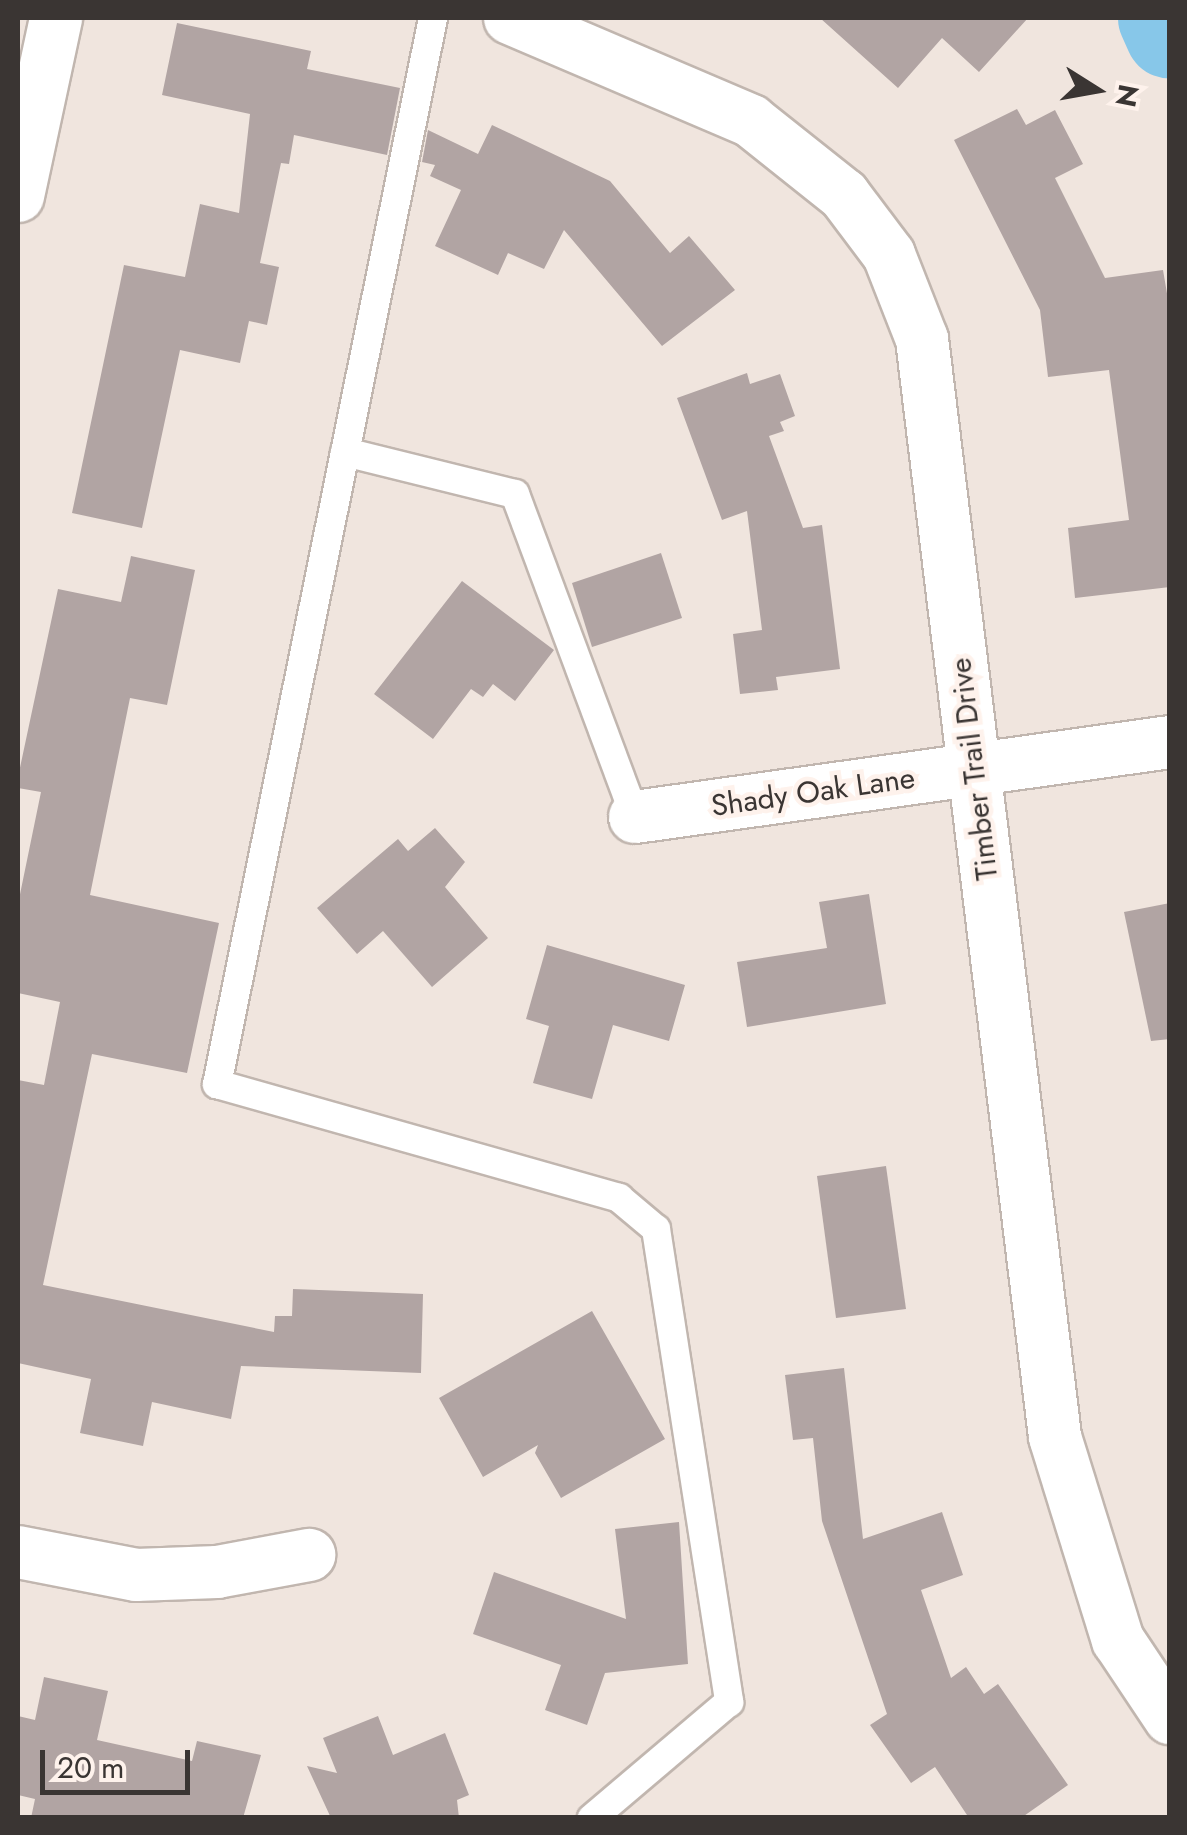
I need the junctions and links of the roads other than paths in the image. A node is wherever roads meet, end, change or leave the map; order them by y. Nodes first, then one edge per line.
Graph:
1 (56, 18) edge
2 (433, 18) edge
3 (510, 18) edge
4 (18, 196) edge
5 (345, 452) junction
6 (1170, 742) edge
7 (974, 770) junction
8 (635, 817) joint
9 (18, 1552) edge
10 (309, 1555) dead end
11 (1170, 1718) edge
12 (592, 1818) edge

1 - 4 street
2 - 5 lane
3 - 7 street, Timber Trail Drive
5 - 8 lane
5 - 12 lane
6 - 7 street, Shady Oak Lane
7 - 8 street, Shady Oak Lane
7 - 11 street, Timber Trail Drive
9 - 10 street

